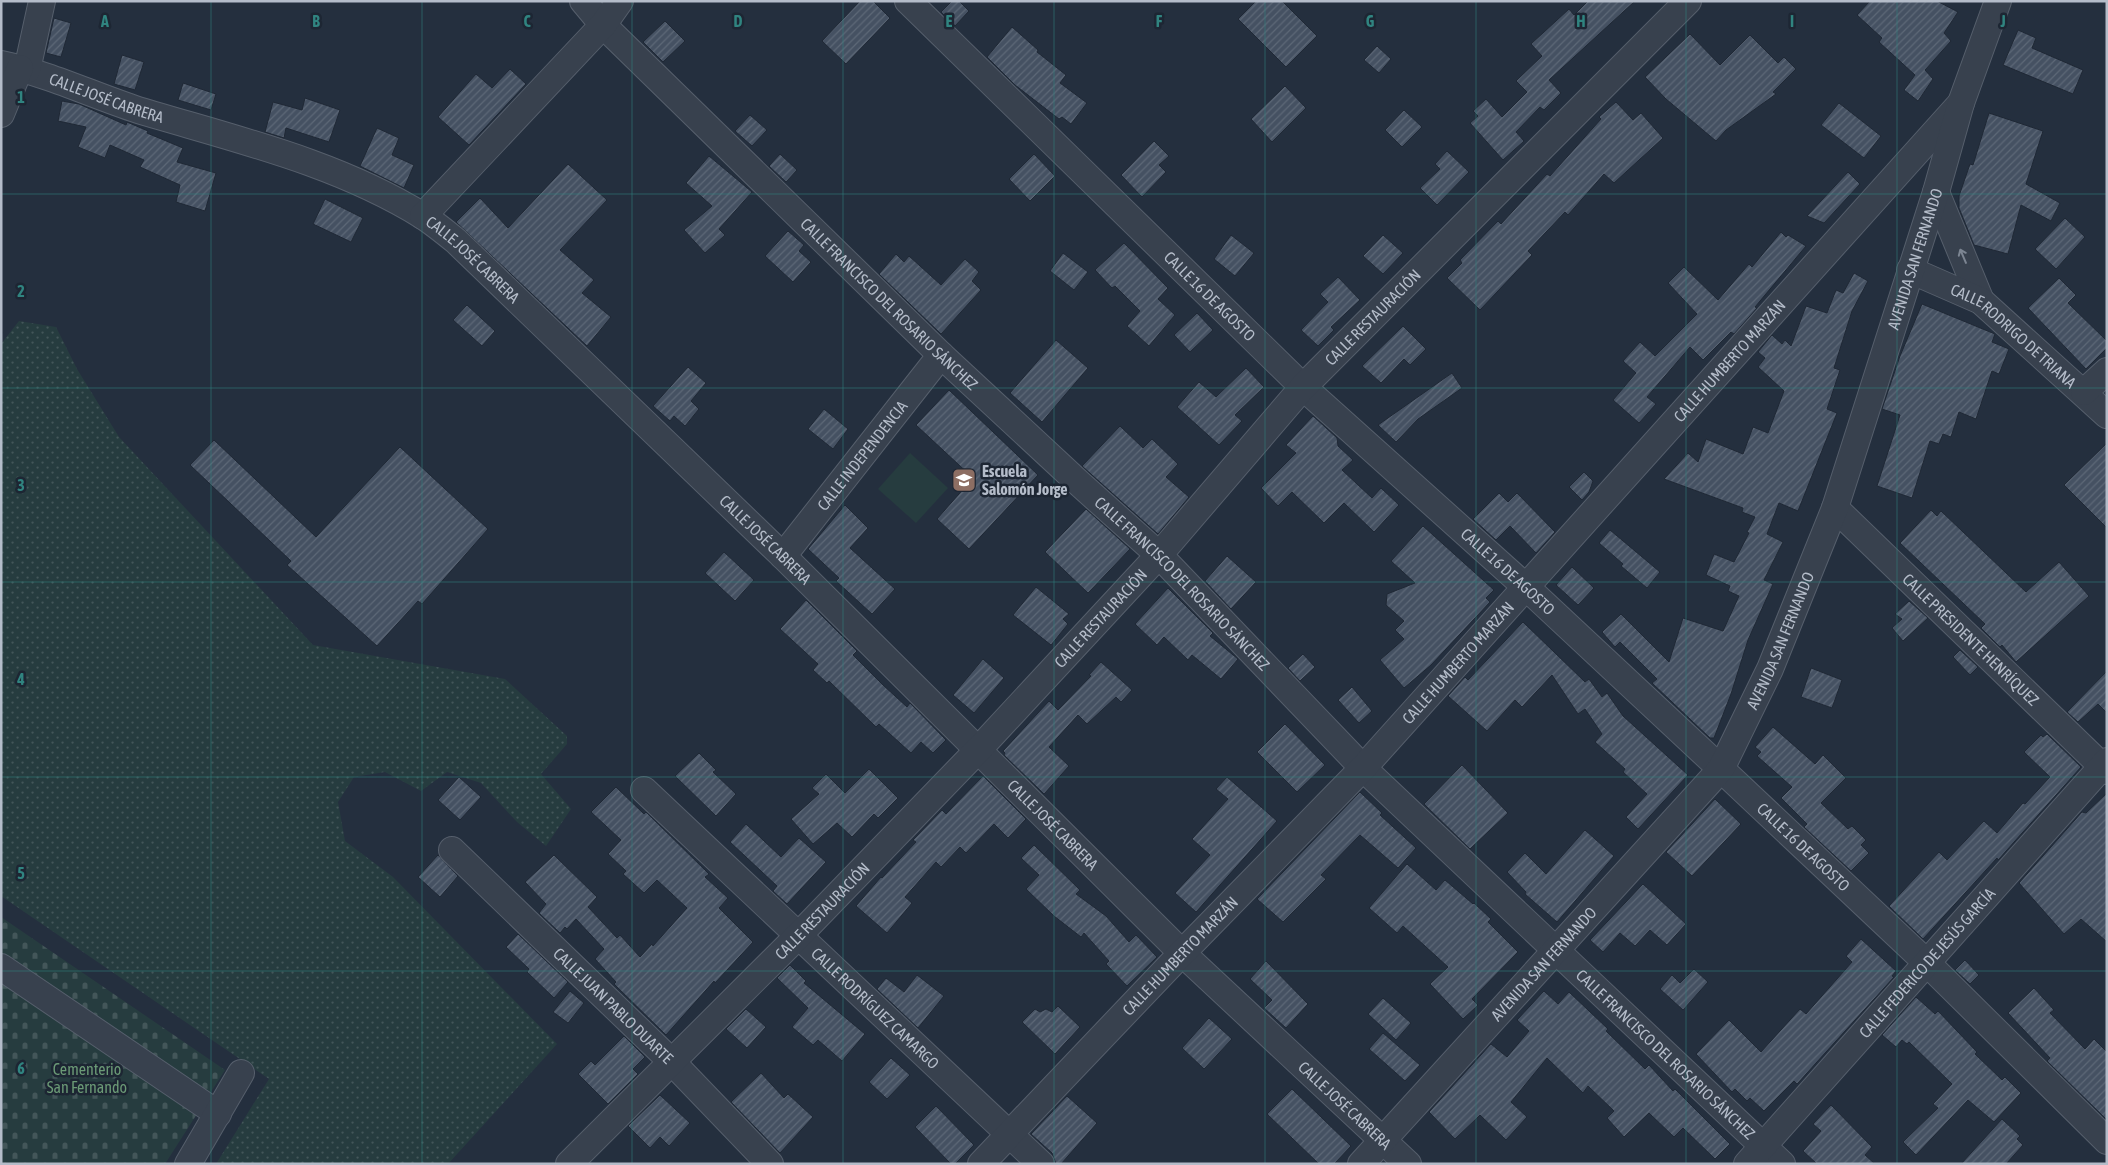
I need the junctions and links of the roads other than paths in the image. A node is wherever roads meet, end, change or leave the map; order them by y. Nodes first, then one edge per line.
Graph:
1 (42, 1) edge
2 (583, 1) edge
3 (620, 1) edge
4 (908, 1) edge
5 (1688, 1) edge
6 (1998, 1) edge
7 (603, 25) junction
8 (16, 67) edge
9 (1961, 103) junction
10 (1, 114) edge
11 (1936, 192) junction
12 (424, 216) junction
13 (1910, 270) junction
14 (1981, 300) junction
15 (941, 355) junction
16 (2107, 371) edge
17 (1303, 387) junction
18 (2084, 392) junction
19 (2107, 414) edge
20 (1834, 508) junction
21 (1159, 555) junction
22 (783, 556) junction
23 (1527, 588) junction
24 (979, 749) junction
25 (2105, 766) edge
26 (1363, 768) junction
27 (1721, 769) junction
28 (644, 790) dead end
29 (452, 850) dead end
30 (798, 936) junction
31 (1556, 949) junction
32 (1182, 953) junction
33 (1927, 963) junction
34 (1, 967) edge
35 (672, 1062) junction
36 (241, 1073) dead end
37 (218, 1114) junction
38 (1009, 1133) junction
39 (1383, 1140) junction
40 (2107, 1141) edge
41 (1755, 1154) edge
42 (188, 1164) edge
43 (569, 1164) edge
44 (770, 1164) edge
45 (981, 1164) edge
46 (1041, 1164) edge
47 (1361, 1164) edge
48 (1408, 1164) edge
49 (1782, 1164) edge

1 - 8 street
2 - 7 street, CALLE FRANCISCO DEL ROSARIO SÁNCHEZ
3 - 7 street
4 - 17 street, CALLE 16 DE AGOSTO
5 - 17 street, CALLE RESTAURACIÓN
6 - 9 street, AVENIDA SAN FERNANDO
7 - 12 street
7 - 15 street, CALLE FRANCISCO DEL ROSARIO SÁNCHEZ
8 - 10 street
8 - 12 street, CALLE JOSÉ CABRERA
9 - 11 street, AVENIDA SAN FERNANDO
9 - 23 street, CALLE HUMBERTO MARZÁN
11 - 13 street, AVENIDA SAN FERNANDO
14 -> 11 street
12 - 22 street, CALLE JOSÉ CABRERA
13 - 14 street, CALLE RODRIGO DE TRIANA
13 - 20 street, AVENIDA SAN FERNANDO
14 - 18 street, CALLE RODRIGO DE TRIANA
15 - 21 street, CALLE FRANCISCO DEL ROSARIO SÁNCHEZ
15 - 22 street, CALLE INDEPENDENCIA
16 - 18 street
17 - 21 street, CALLE RESTAURACIÓN
17 - 23 street, CALLE 16 DE AGOSTO
18 - 19 street, CALLE RODRIGO DE TRIANA
20 - 25 street, CALLE PRESIDENTE HENRÍQUEZ
20 - 27 street, AVENIDA SAN FERNANDO
21 - 24 street, CALLE RESTAURACIÓN
21 - 26 street, CALLE FRANCISCO DEL ROSARIO SÁNCHEZ
22 - 24 street, CALLE JOSÉ CABRERA
23 - 26 street, CALLE HUMBERTO MARZÁN
23 - 27 street, CALLE 16 DE AGOSTO
24 - 30 street, CALLE RESTAURACIÓN
24 - 32 street, CALLE JOSÉ CABRERA
25 - 33 street, CALLE FEDERICO DE JESÚS GARCÍA
26 - 31 street, CALLE FRANCISCO DEL ROSARIO SÁNCHEZ
26 - 32 street, CALLE HUMBERTO MARZÁN
27 - 31 street, AVENIDA SAN FERNANDO
27 - 33 street, CALLE 16 DE AGOSTO
28 - 30 street, CALLE RODRÍGUEZ CAMARGO
29 - 35 street, CALLE JUAN PABLO DUARTE
30 - 35 street, CALLE RESTAURACIÓN
30 - 38 street, CALLE RODRÍGUEZ CAMARGO
31 - 39 street, AVENIDA SAN FERNANDO
31 - 41 street, CALLE FRANCISCO DEL ROSARIO SÁNCHEZ
32 - 38 street, CALLE HUMBERTO MARZÁN
32 - 39 street, CALLE JOSÉ CABRERA
33 - 40 street, CALLE 16 DE AGOSTO
33 - 41 street, CALLE FEDERICO DE JESÚS GARCÍA
34 - 37 street
35 - 43 street, CALLE RESTAURACIÓN
35 - 44 street, CALLE JUAN PABLO DUARTE
36 - 37 street
37 - 42 street
38 - 45 street, CALLE HUMBERTO MARZÁN
38 - 46 street, CALLE RODRÍGUEZ CAMARGO
39 - 47 street, AVENIDA SAN FERNANDO
39 - 48 street, CALLE JOSÉ CABRERA
41 - 49 street, CALLE FRANCISCO DEL ROSARIO SÁNCHEZ

